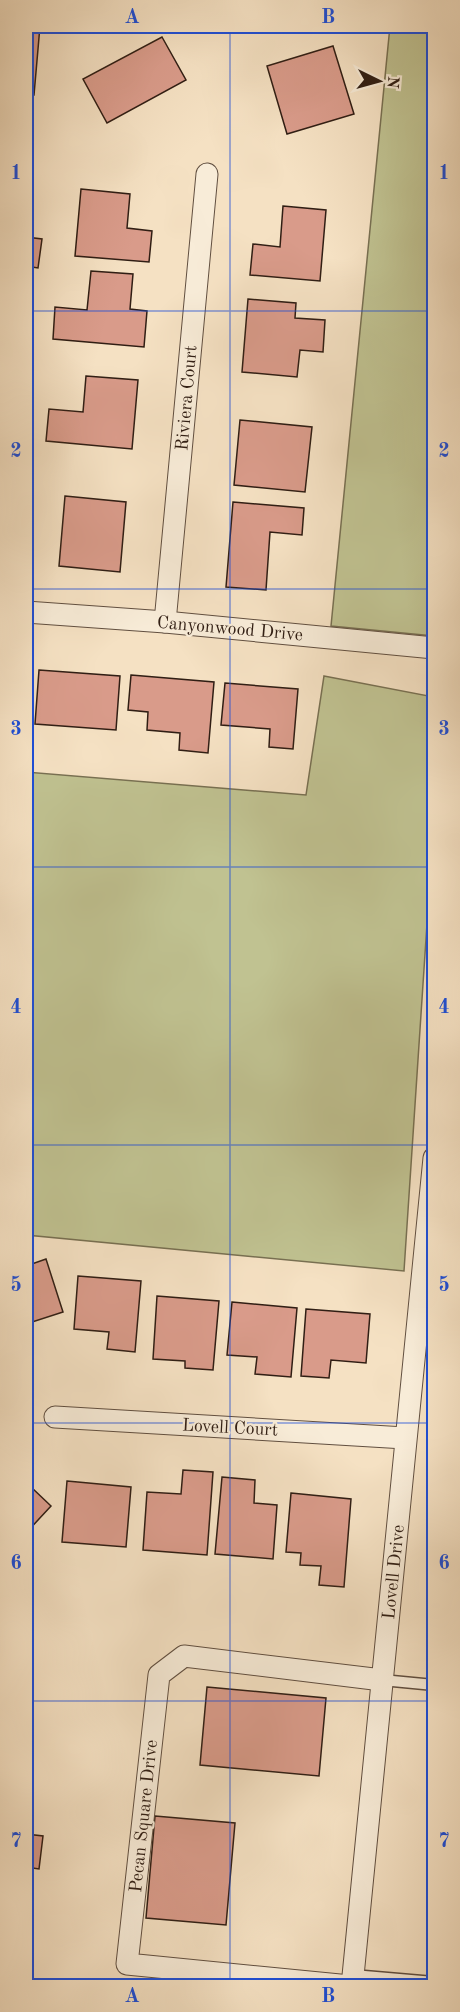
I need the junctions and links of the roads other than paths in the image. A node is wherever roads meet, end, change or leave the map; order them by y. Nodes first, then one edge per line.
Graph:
1 (207, 174) dead end
2 (26, 612) edge
3 (165, 622) junction
4 (435, 648) edge
5 (435, 1158) edge
6 (55, 1417) dead end
7 (405, 1438) junction
8 (382, 1680) junction
9 (435, 1685) edge
10 (352, 1982) edge
11 (435, 1982) edge

1 - 3 street, Riviera Court
2 - 3 street, Canyonwood Drive
3 - 4 street, Canyonwood Drive
5 - 7 street, Lovell Drive
6 - 7 street, Lovell Court
7 - 8 street, Lovell Drive
8 - 9 lane
8 - 10 street, Lovell Drive
8 - 10 street, Pecan Square Drive
10 - 11 lane

